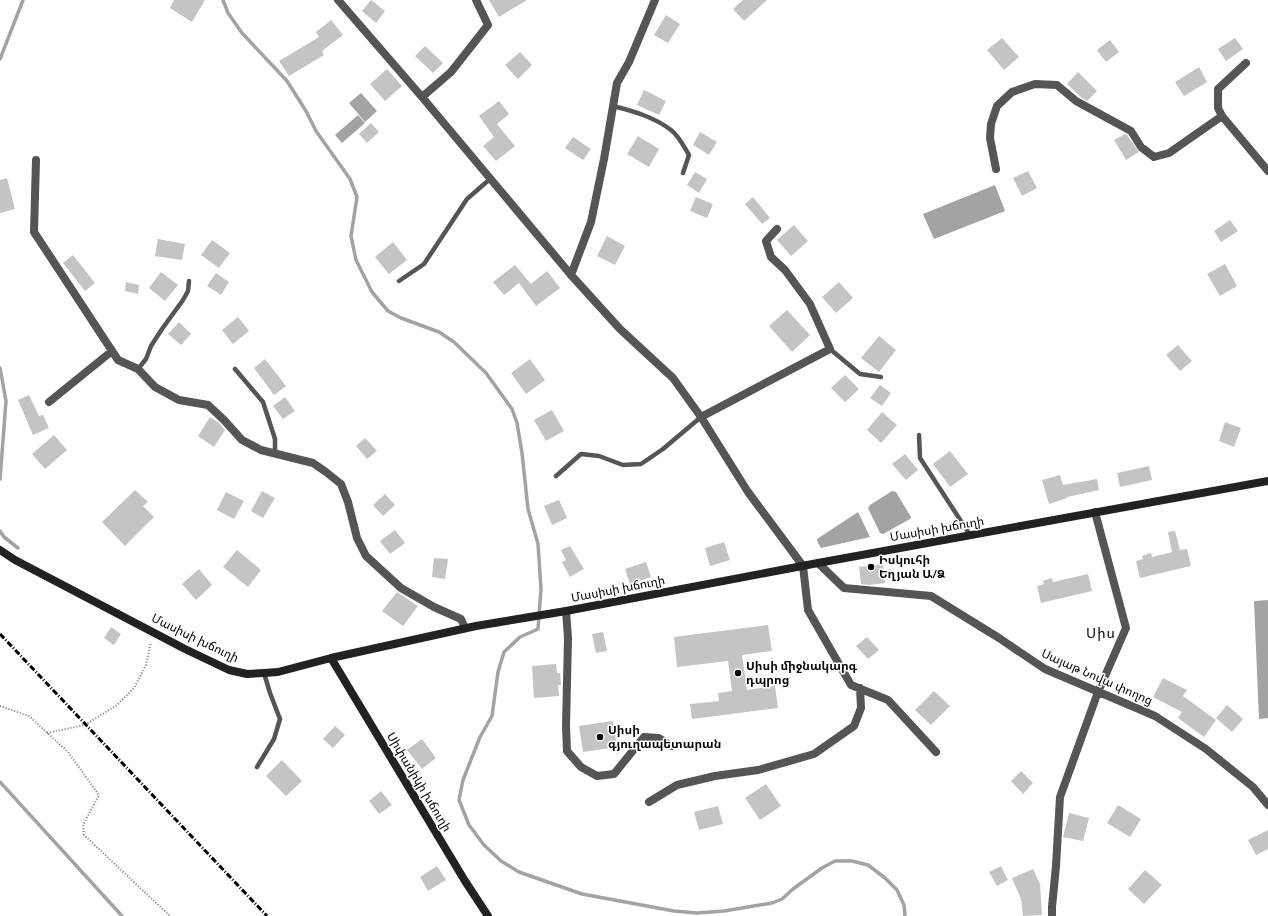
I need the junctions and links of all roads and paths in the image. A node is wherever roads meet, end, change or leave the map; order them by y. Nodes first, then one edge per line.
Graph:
1 (338, 0) edge
2 (476, 0) edge
3 (655, 0) edge
4 (1246, 63) dead end
5 (422, 96) junction
6 (613, 106) junction
7 (1222, 116) junction
8 (36, 160) dead end
9 (996, 170) dead end
10 (1268, 171) edge
11 (682, 173) dead end
12 (490, 179) junction
13 (777, 229) dead end
14 (571, 275) junction
15 (189, 281) dead end
16 (399, 281) dead end
17 (830, 349) junction
18 (112, 351) junction
19 (138, 369) junction
20 (235, 369) dead end
21 (881, 377) dead end
22 (49, 402) dead end
23 (701, 417) junction
24 (919, 434) dead end
25 (275, 454) junction
26 (556, 476) dead end
27 (1268, 481) edge
28 (1095, 512) junction
29 (970, 535) junction
30 (0, 550) edge
31 (818, 563) junction
32 (803, 566) junction
33 (566, 611) junction
34 (465, 628) junction
35 (153, 632) junction
36 (330, 658) junction
37 (264, 673) junction
38 (860, 688) junction
39 (1098, 692) junction
40 (0, 706) edge
41 (47, 733) junction
42 (672, 746) dead end
43 (936, 752) dead end
44 (257, 767) dead end
45 (649, 802) dead end
46 (1268, 806) edge
47 (170, 916) edge
48 (488, 916) edge
49 (1052, 916) edge

1 - 5 street
2 - 5 street
3 - 6 street
4 - 7 street
5 - 12 street
6 - 11 lane
6 - 14 street
7 - 9 street
7 - 10 street
8 - 18 street
12 - 14 street
12 - 16 lane
13 - 17 street
14 - 23 street
15 - 19 lane
17 - 21 lane
17 - 23 street
18 - 19 street
18 - 22 street
19 - 25 street
20 - 25 lane
23 - 26 lane
23 - 32 street
24 - 29 lane
25 - 34 street
27 - 28 main road, Մասիսի խճուղի
28 - 29 main road, Մասիսի խճուղի
28 - 39 street
29 - 31 main road, Մասիսի խճուղի
30 - 35 main road, Մասիսի խճուղի
31 - 32 main road, Մասիսի խճուղի
31 - 39 street, Սայաթ Նովա փողոց
32 - 33 main road, Մասիսի խճուղի
32 - 38 street
33 - 34 main road, Մասիսի խճուղի
33 - 42 street
34 - 36 main road, Մասիսի խճուղի
35 - 37 main road, Մասիսի խճուղի
35 - 41 path
36 - 37 main road, Մասիսի խճուղի
36 - 48 main road, Սիփանիկի խճուղի
37 - 44 lane
38 - 43 street
38 - 45 street
39 - 46 street, Սայաթ Նովա փողոց
39 - 49 street
40 - 41 path
41 - 47 path

